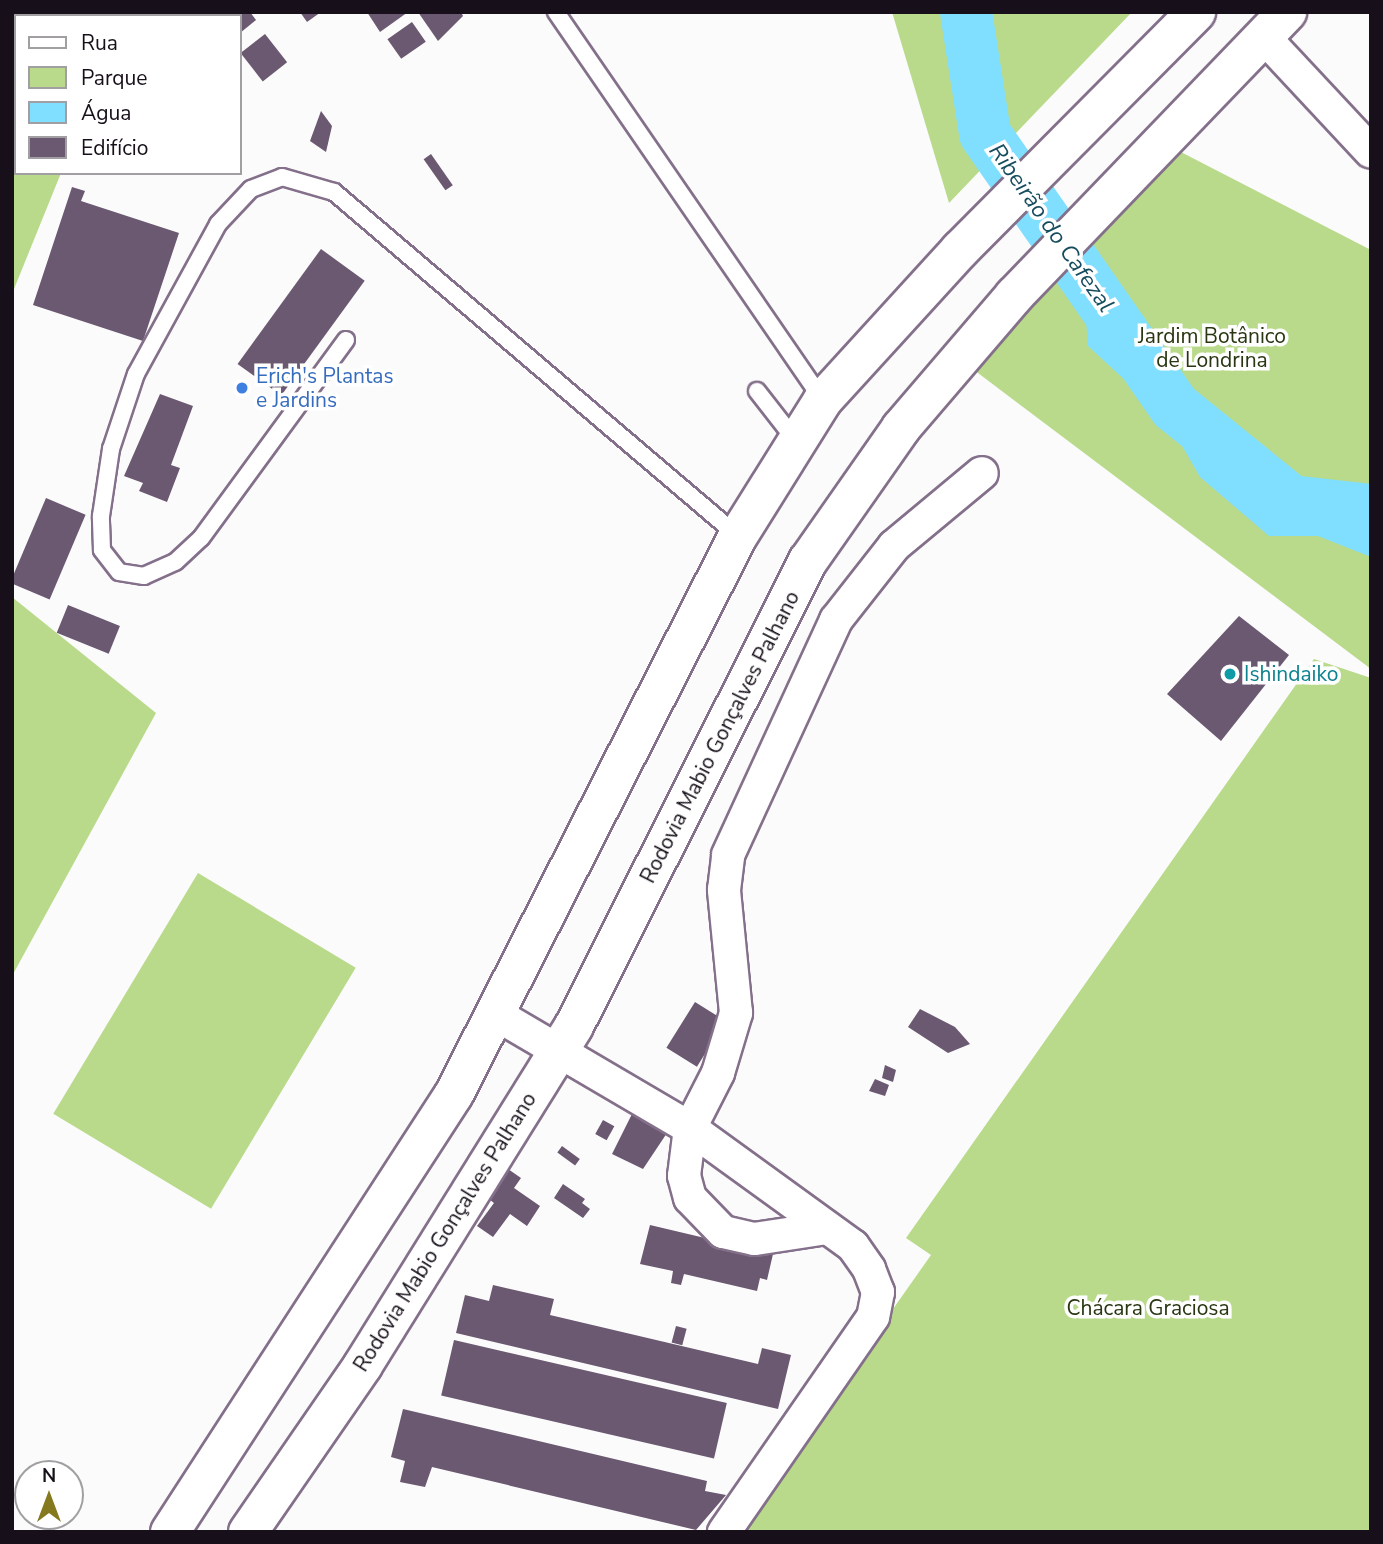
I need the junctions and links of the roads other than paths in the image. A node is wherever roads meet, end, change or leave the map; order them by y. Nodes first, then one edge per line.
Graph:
1 (556, 12) edge
2 (1196, 12) edge
3 (1275, 24) edge
4 (1371, 152) edge
5 (346, 340) dead end
6 (757, 391) dead end
7 (823, 400) junction
8 (797, 442) junction
9 (982, 472) dead end
10 (738, 536) junction
11 (499, 1016) junction
12 (560, 1049) junction
13 (690, 1128) junction
14 (827, 1228) junction
15 (170, 1532) edge
16 (248, 1532) edge
17 (724, 1532) edge

1 - 7 lane
2 - 7 main road
3 - 4 street
3 - 12 main road, Rodovia Mabio Gonçalves Palhano
5 - 10 lane
6 - 8 lane
7 - 8 main road
8 - 10 main road
9 - 13 street
10 - 11 main road
11 - 12 street
11 - 15 main road
12 - 13 street
12 - 16 main road, Rodovia Mabio Gonçalves Palhano
13 - 14 street
13 - 14 street
14 - 17 street

